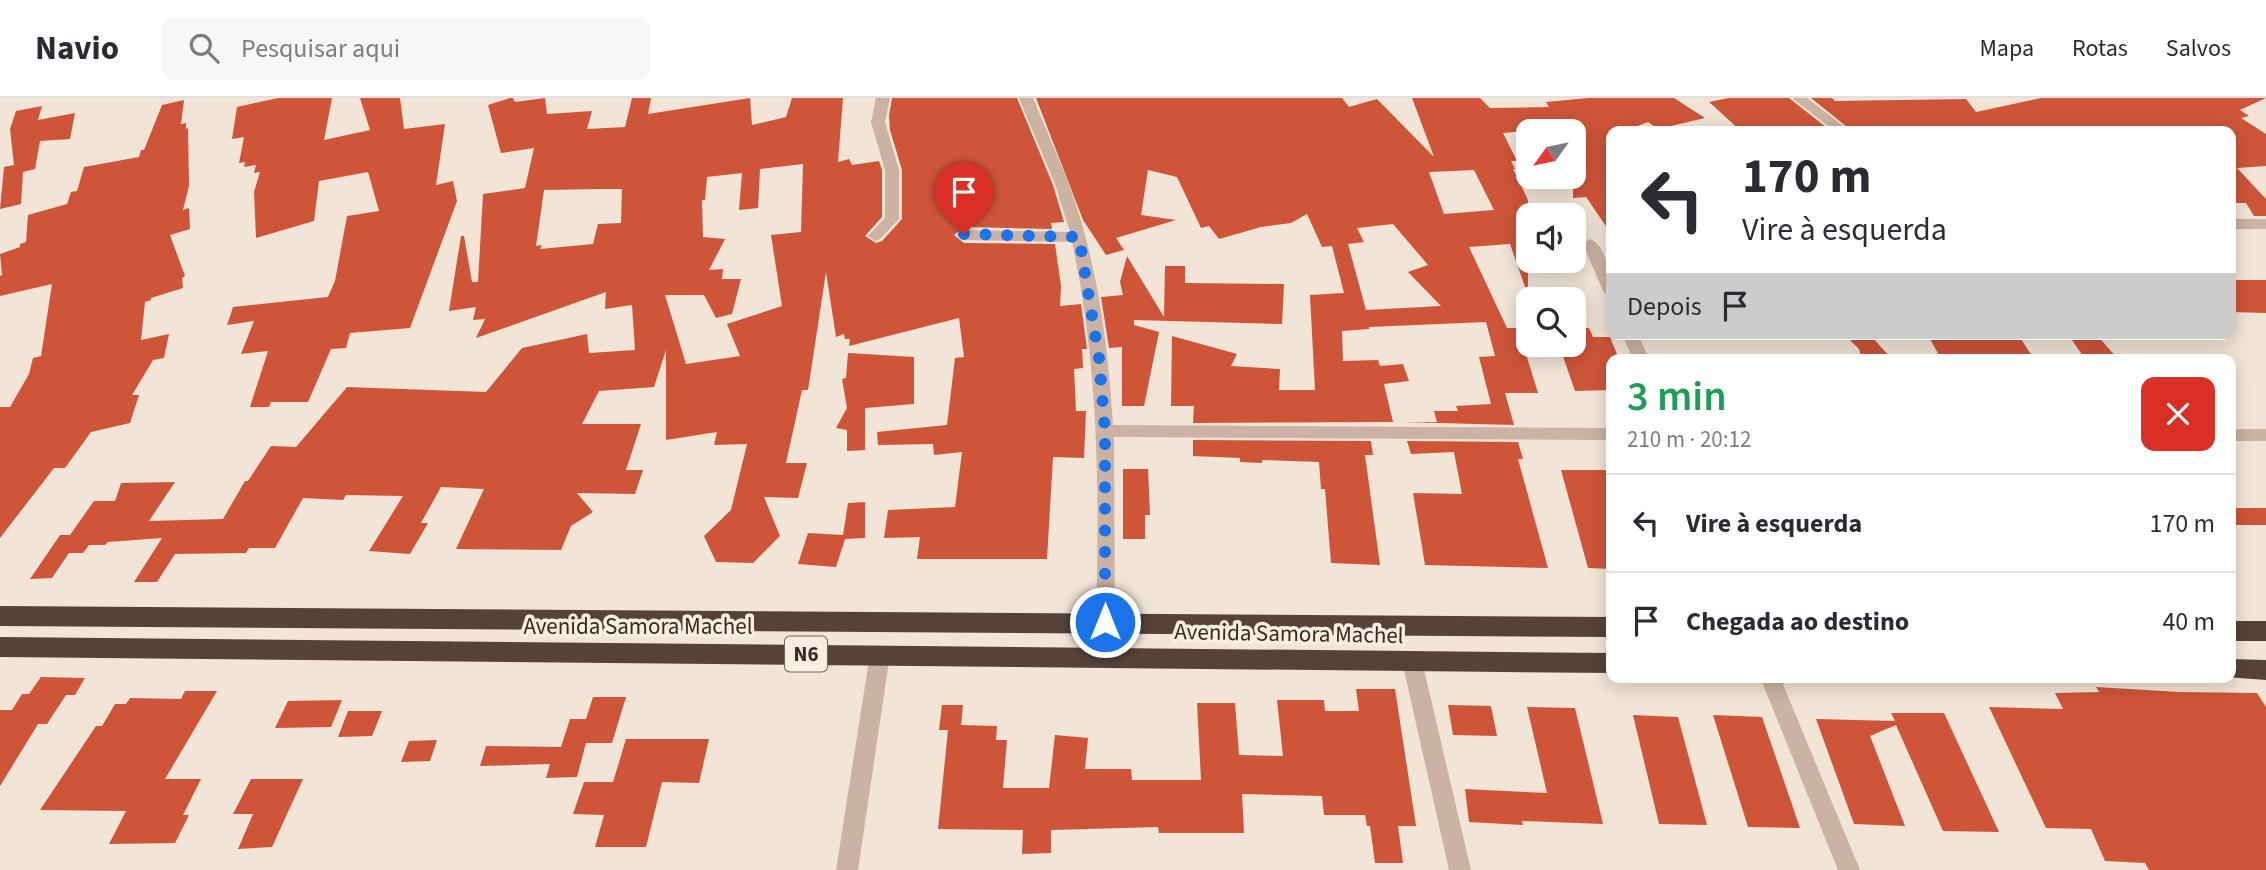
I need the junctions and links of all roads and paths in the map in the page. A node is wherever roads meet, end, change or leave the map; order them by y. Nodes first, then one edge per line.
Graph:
1 (883, 98) edge
2 (1026, 98) edge
3 (1798, 98) edge
4 (1836, 126) edge
5 (2236, 224) edge
6 (2266, 224) edge
7 (964, 234) dead end
8 (875, 236) dead end
9 (1079, 237) junction
10 (1590, 244) dead end
11 (1606, 280) edge
12 (1105, 431) junction
13 (1606, 434) edge
14 (2236, 435) edge
15 (2266, 435) edge
16 (0, 616) edge
17 (1105, 622) junction
18 (1606, 628) edge
19 (2236, 631) edge
20 (2266, 631) edge
21 (0, 646) edge
22 (880, 654) junction
23 (1105, 657) junction
24 (1412, 661) junction
25 (1606, 663) edge
26 (2236, 669) edge
27 (2266, 670) edge
28 (1772, 683) edge
29 (847, 870) edge
30 (1460, 870) edge
31 (1849, 870) edge

1 - 8 street
2 - 9 street
3 - 4 street
5 - 6 street
7 - 9 street
9 - 12 street
10 - 11 street
12 - 13 street
12 - 17 street
14 - 15 street
16 - 17 highway, Avenida Samora Machel / N6
17 - 18 highway, Avenida Samora Machel / N6
17 - 23 street
19 - 20 highway
21 - 22 highway, Avenida Samora Machel / N6
22 - 23 highway, Avenida Samora Machel / N6
22 - 29 street
23 - 24 highway, Avenida Samora Machel / N6
24 - 25 highway, Avenida Samora Machel / N6
24 - 30 street
26 - 27 highway
28 - 31 street

